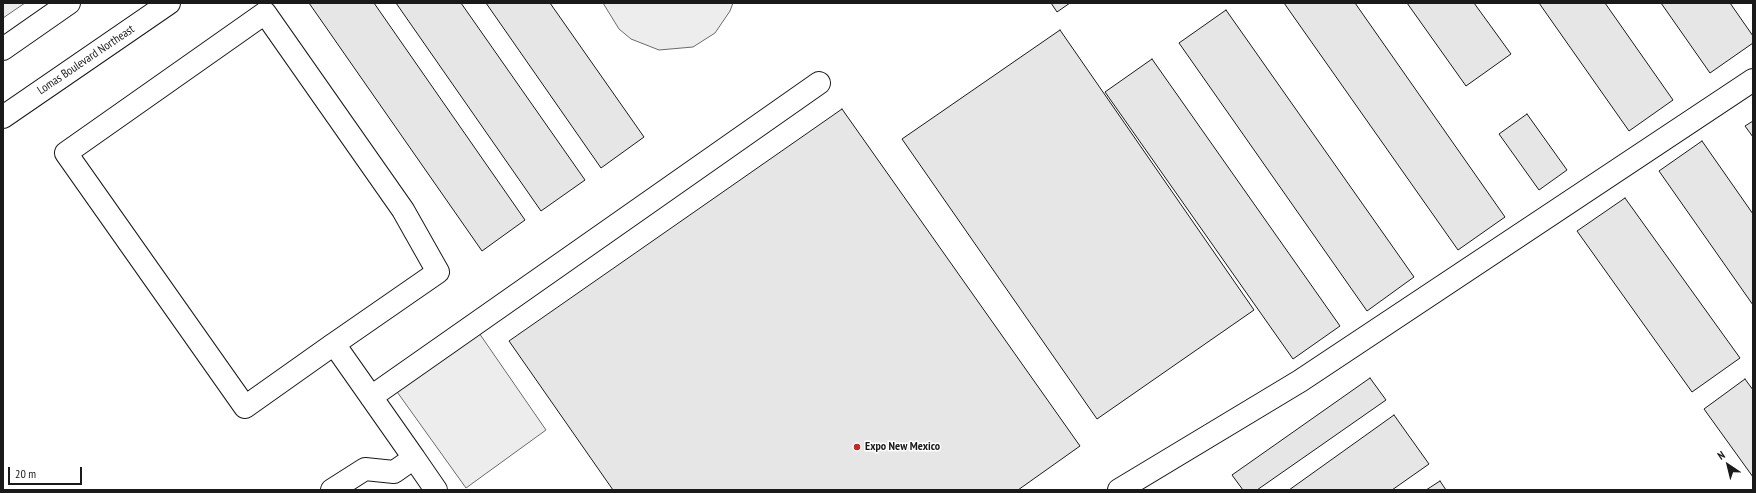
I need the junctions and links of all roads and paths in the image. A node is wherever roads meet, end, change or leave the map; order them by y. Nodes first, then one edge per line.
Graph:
1 (69, 3) edge
2 (165, 4) edge
3 (3, 49) edge
4 (1753, 80) edge
5 (819, 83) dead end
6 (3, 117) edge
7 (334, 344) junction
8 (371, 397) junction
9 (414, 458) junction
10 (395, 481) edge
11 (1125, 488) edge
12 (332, 490) edge
13 (436, 490) edge

1 - 3 main road
2 - 6 main road, Lomas Boulevard Northeast
4 - 11 main road
5 - 8 main road
7 - 7 main road
7 - 8 main road
8 - 9 main road
9 - 10 main road
9 - 13 main road
10 - 12 main road

